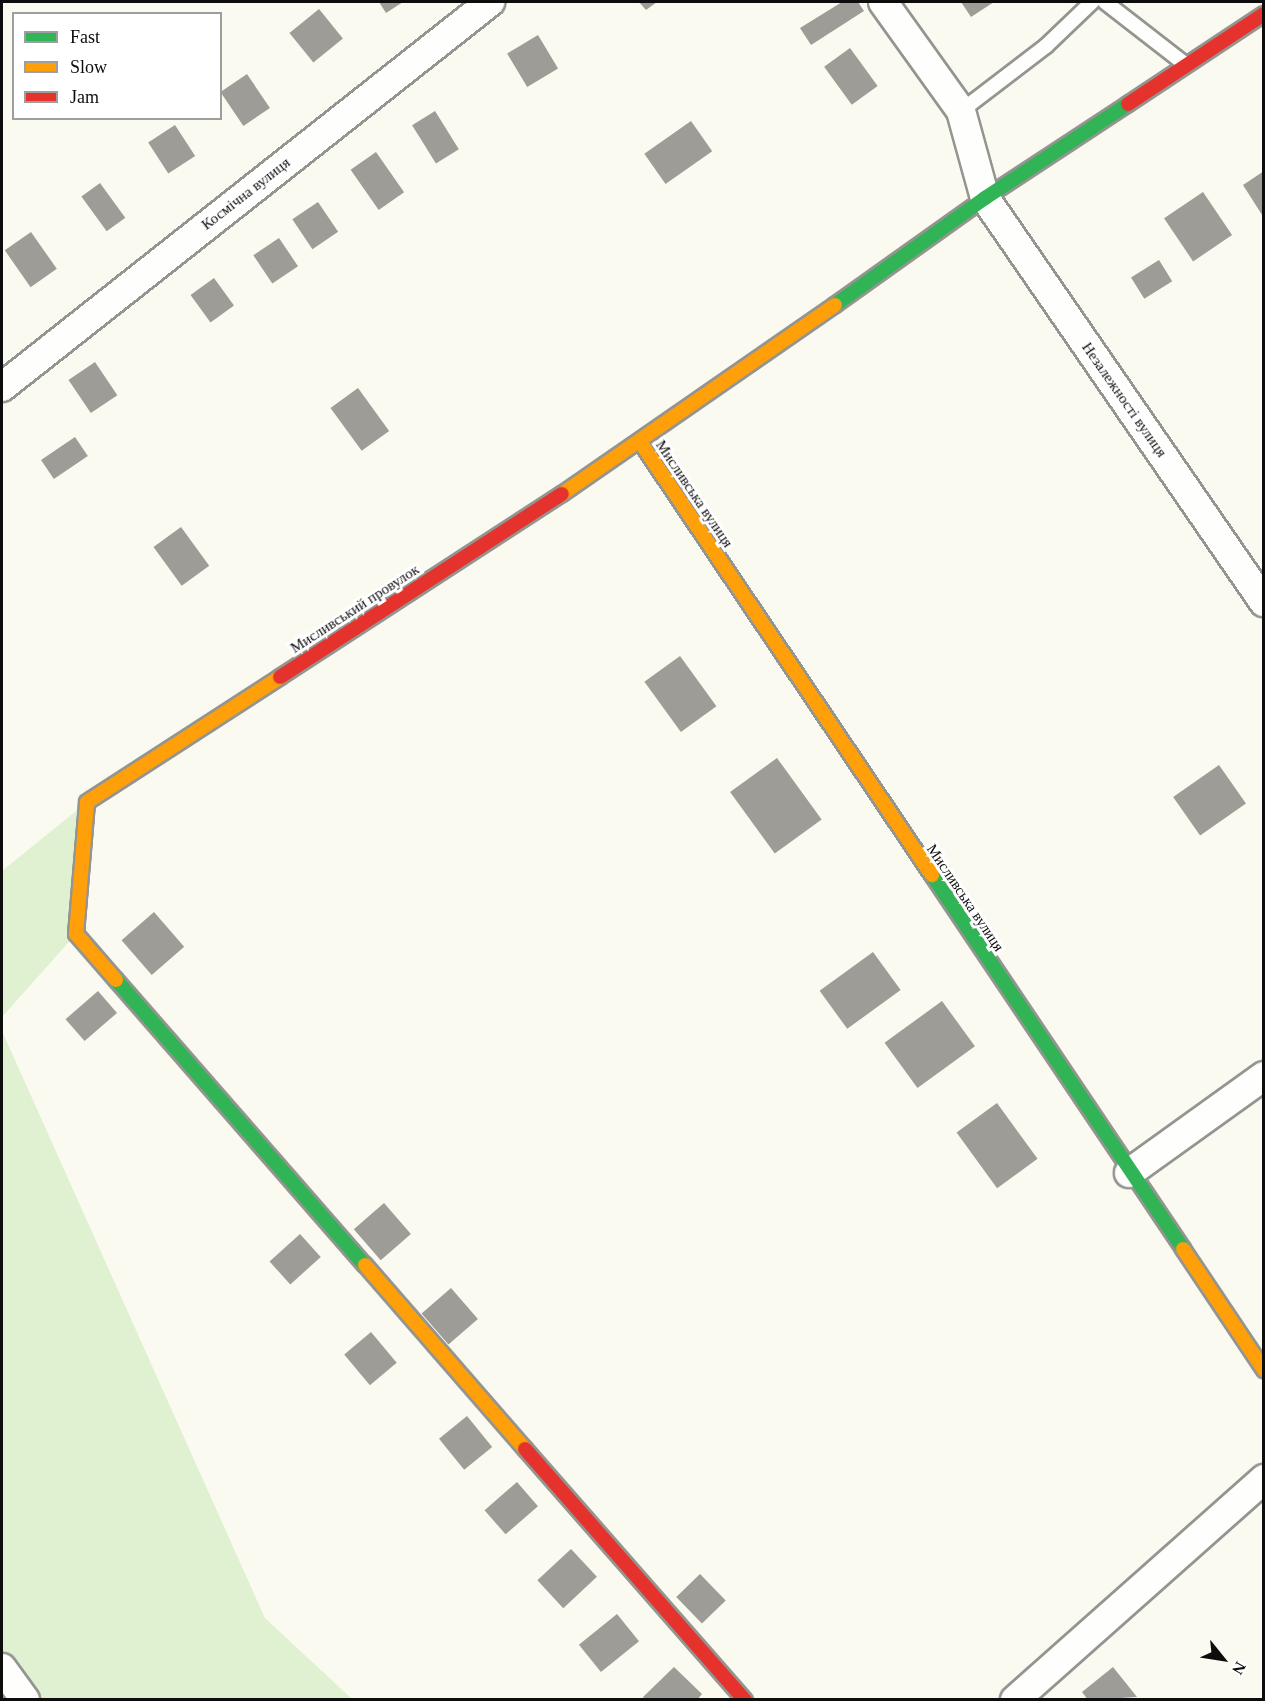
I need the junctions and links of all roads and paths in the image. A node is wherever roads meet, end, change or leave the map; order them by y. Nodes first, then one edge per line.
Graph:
1 (490, 2) edge
2 (883, 2) edge
3 (1092, 2) edge
4 (1105, 2) edge
5 (1263, 14) edge
6 (1185, 64) junction
7 (961, 111) junction
8 (985, 198) junction
9 (2, 387) edge
10 (640, 443) junction
11 (1263, 602) edge
12 (1263, 1076) edge
13 (1129, 1173) junction
14 (1263, 1370) edge
15 (1260, 1488) edge
16 (2, 1668) edge
17 (25, 1700) edge
18 (745, 1700) edge
19 (1015, 1700) edge

1 - 9 street, Космічна вулиця
2 - 7 street
3 - 7 lane
4 - 6 lane
5 - 6 street, Мисливський провулок
6 - 8 street, Мисливський провулок
7 - 8 street, Незалежності вулиця
8 - 10 street, Мисливський провулок
8 - 11 street, Незалежності вулиця
10 - 13 street, Мисливська вулиця
10 - 18 street, Мисливський провулок
12 - 13 street
13 - 14 street, Мисливська вулиця
15 - 19 street
16 - 17 street

